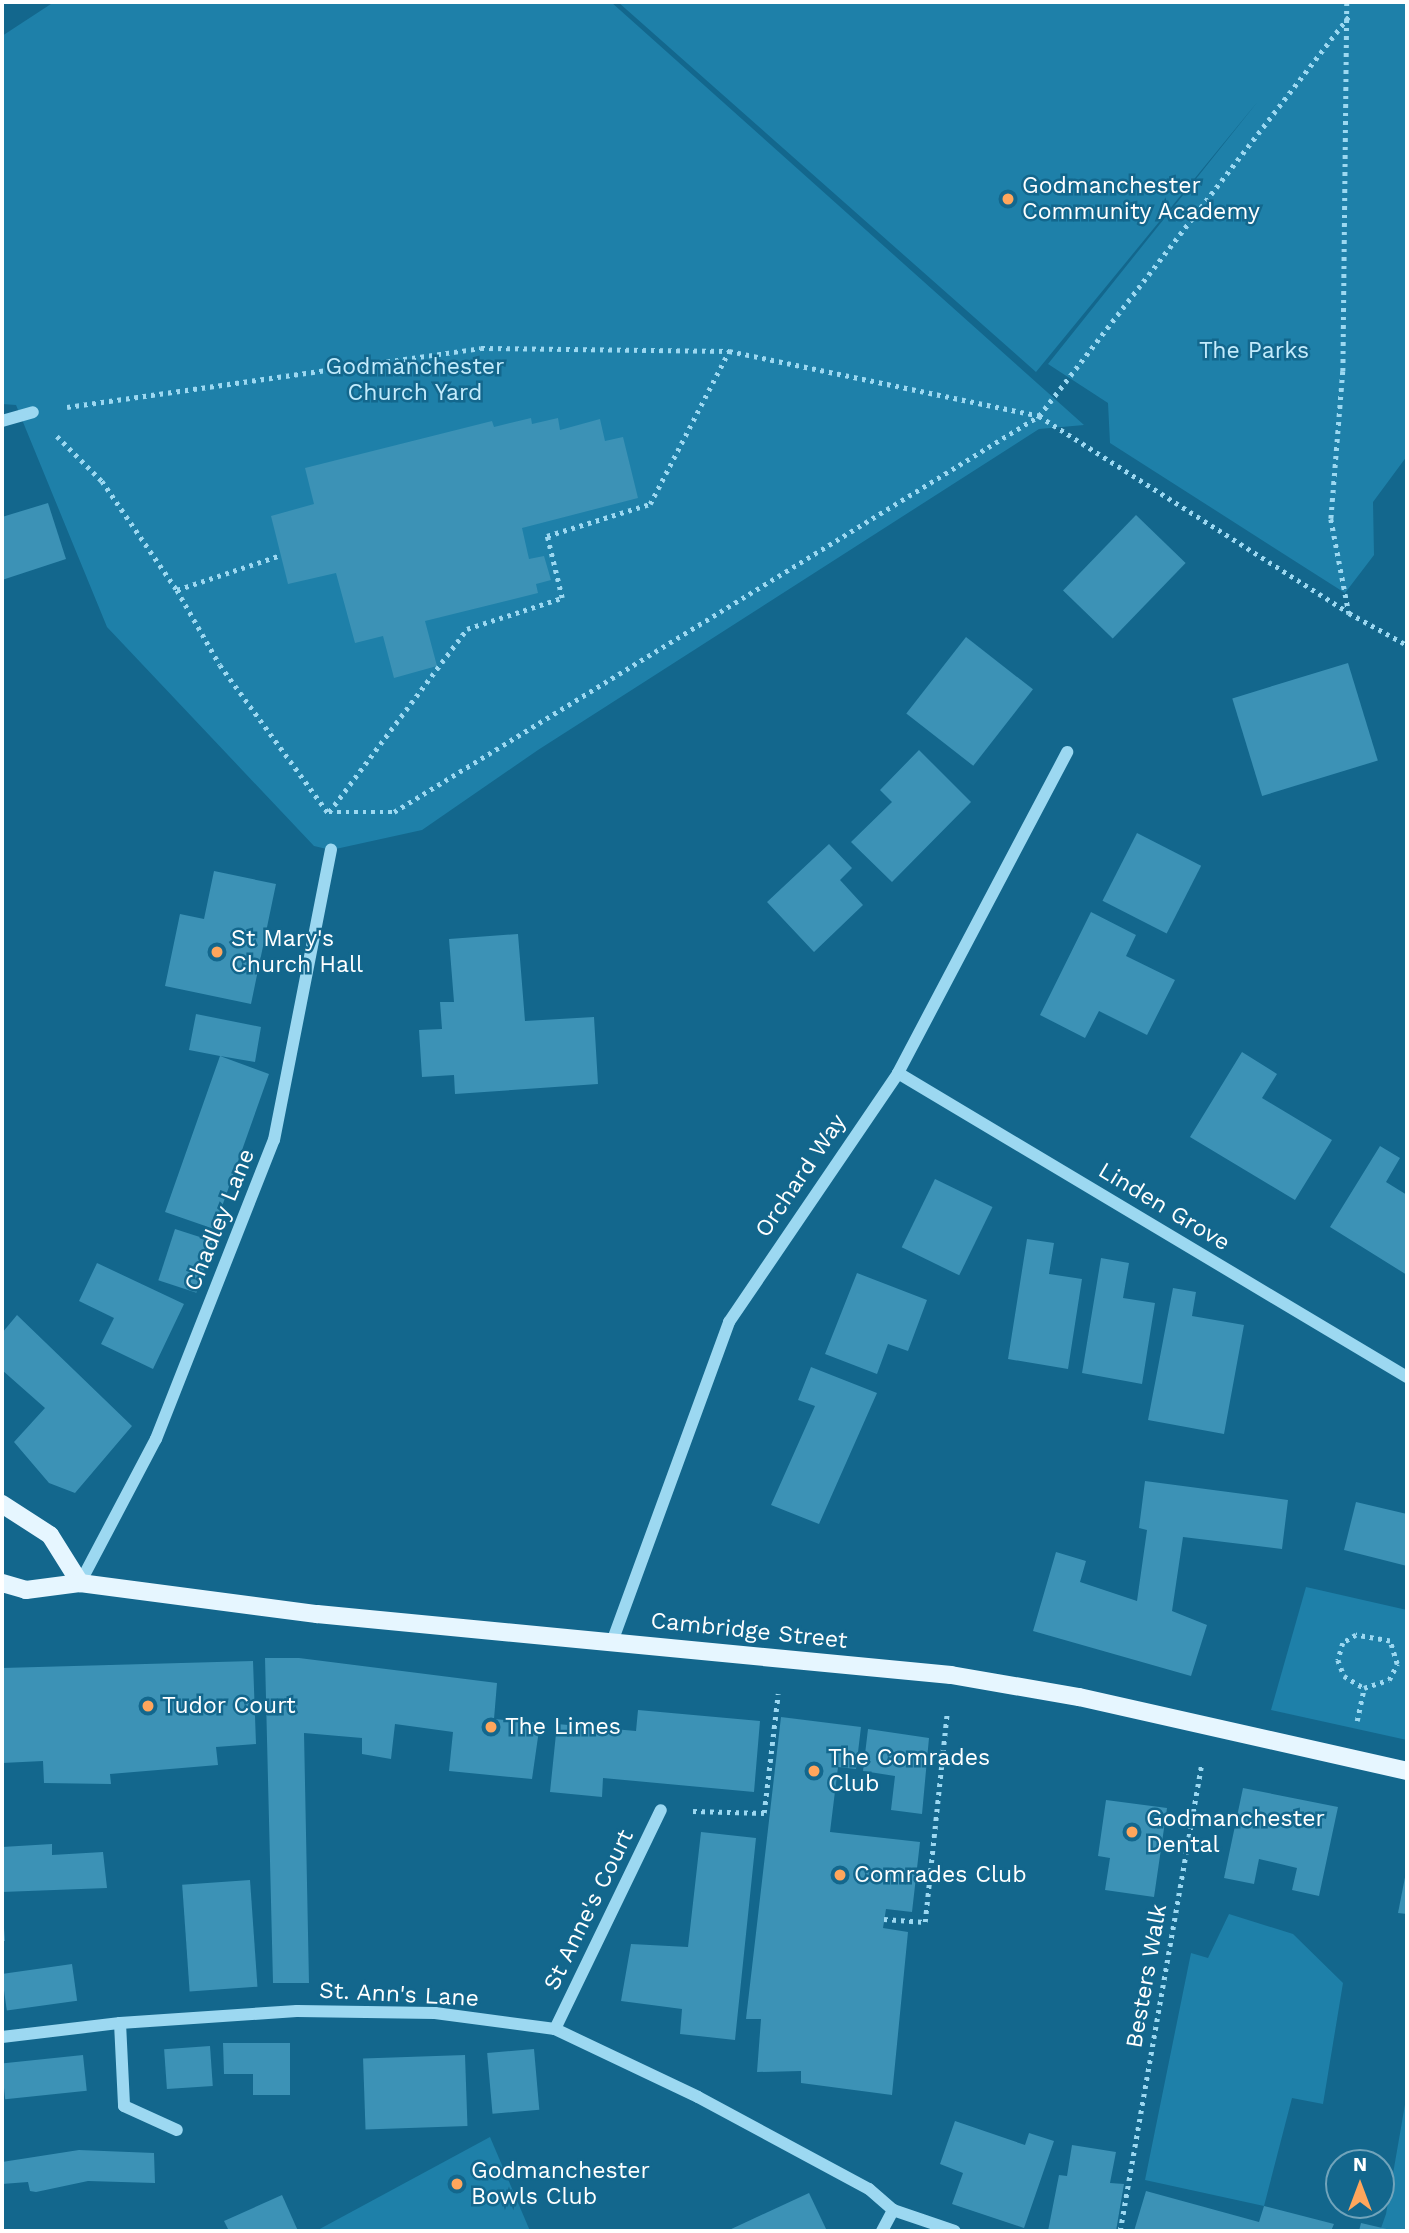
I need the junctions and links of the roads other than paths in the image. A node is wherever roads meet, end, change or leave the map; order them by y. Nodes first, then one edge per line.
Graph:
1 (33, 412) road end
2 (2, 421) edge
3 (1067, 752) dead end
4 (331, 850) dead end
5 (898, 1073) junction
6 (1407, 1377) edge
7 (2, 1504) edge
8 (2, 1583) edge
9 (80, 1583) junction
10 (612, 1642) junction
11 (1407, 1771) edge
12 (662, 1810) road end
13 (120, 2023) junction
14 (555, 2029) junction
15 (2, 2037) edge
16 (177, 2130) dead end
17 (893, 2210) junction
18 (882, 2231) edge
19 (955, 2231) edge

1 - 2 street
3 - 5 street, Orchard Way
4 - 9 street, Chadley Lane
5 - 6 street, Linden Grove
5 - 10 street, Orchard Way
7 - 9 main road
8 - 9 main road, Cambridge Street
9 - 10 main road, Cambridge Street
10 - 11 main road, Cambridge Street
12 - 14 street, St Anne's Court
13 - 14 street, St. Ann's Lane
13 - 15 street, St. Ann's Lane
13 - 16 street
14 - 17 street, St. Ann's Lane
17 - 18 street
17 - 19 street, St. Ann's Lane

